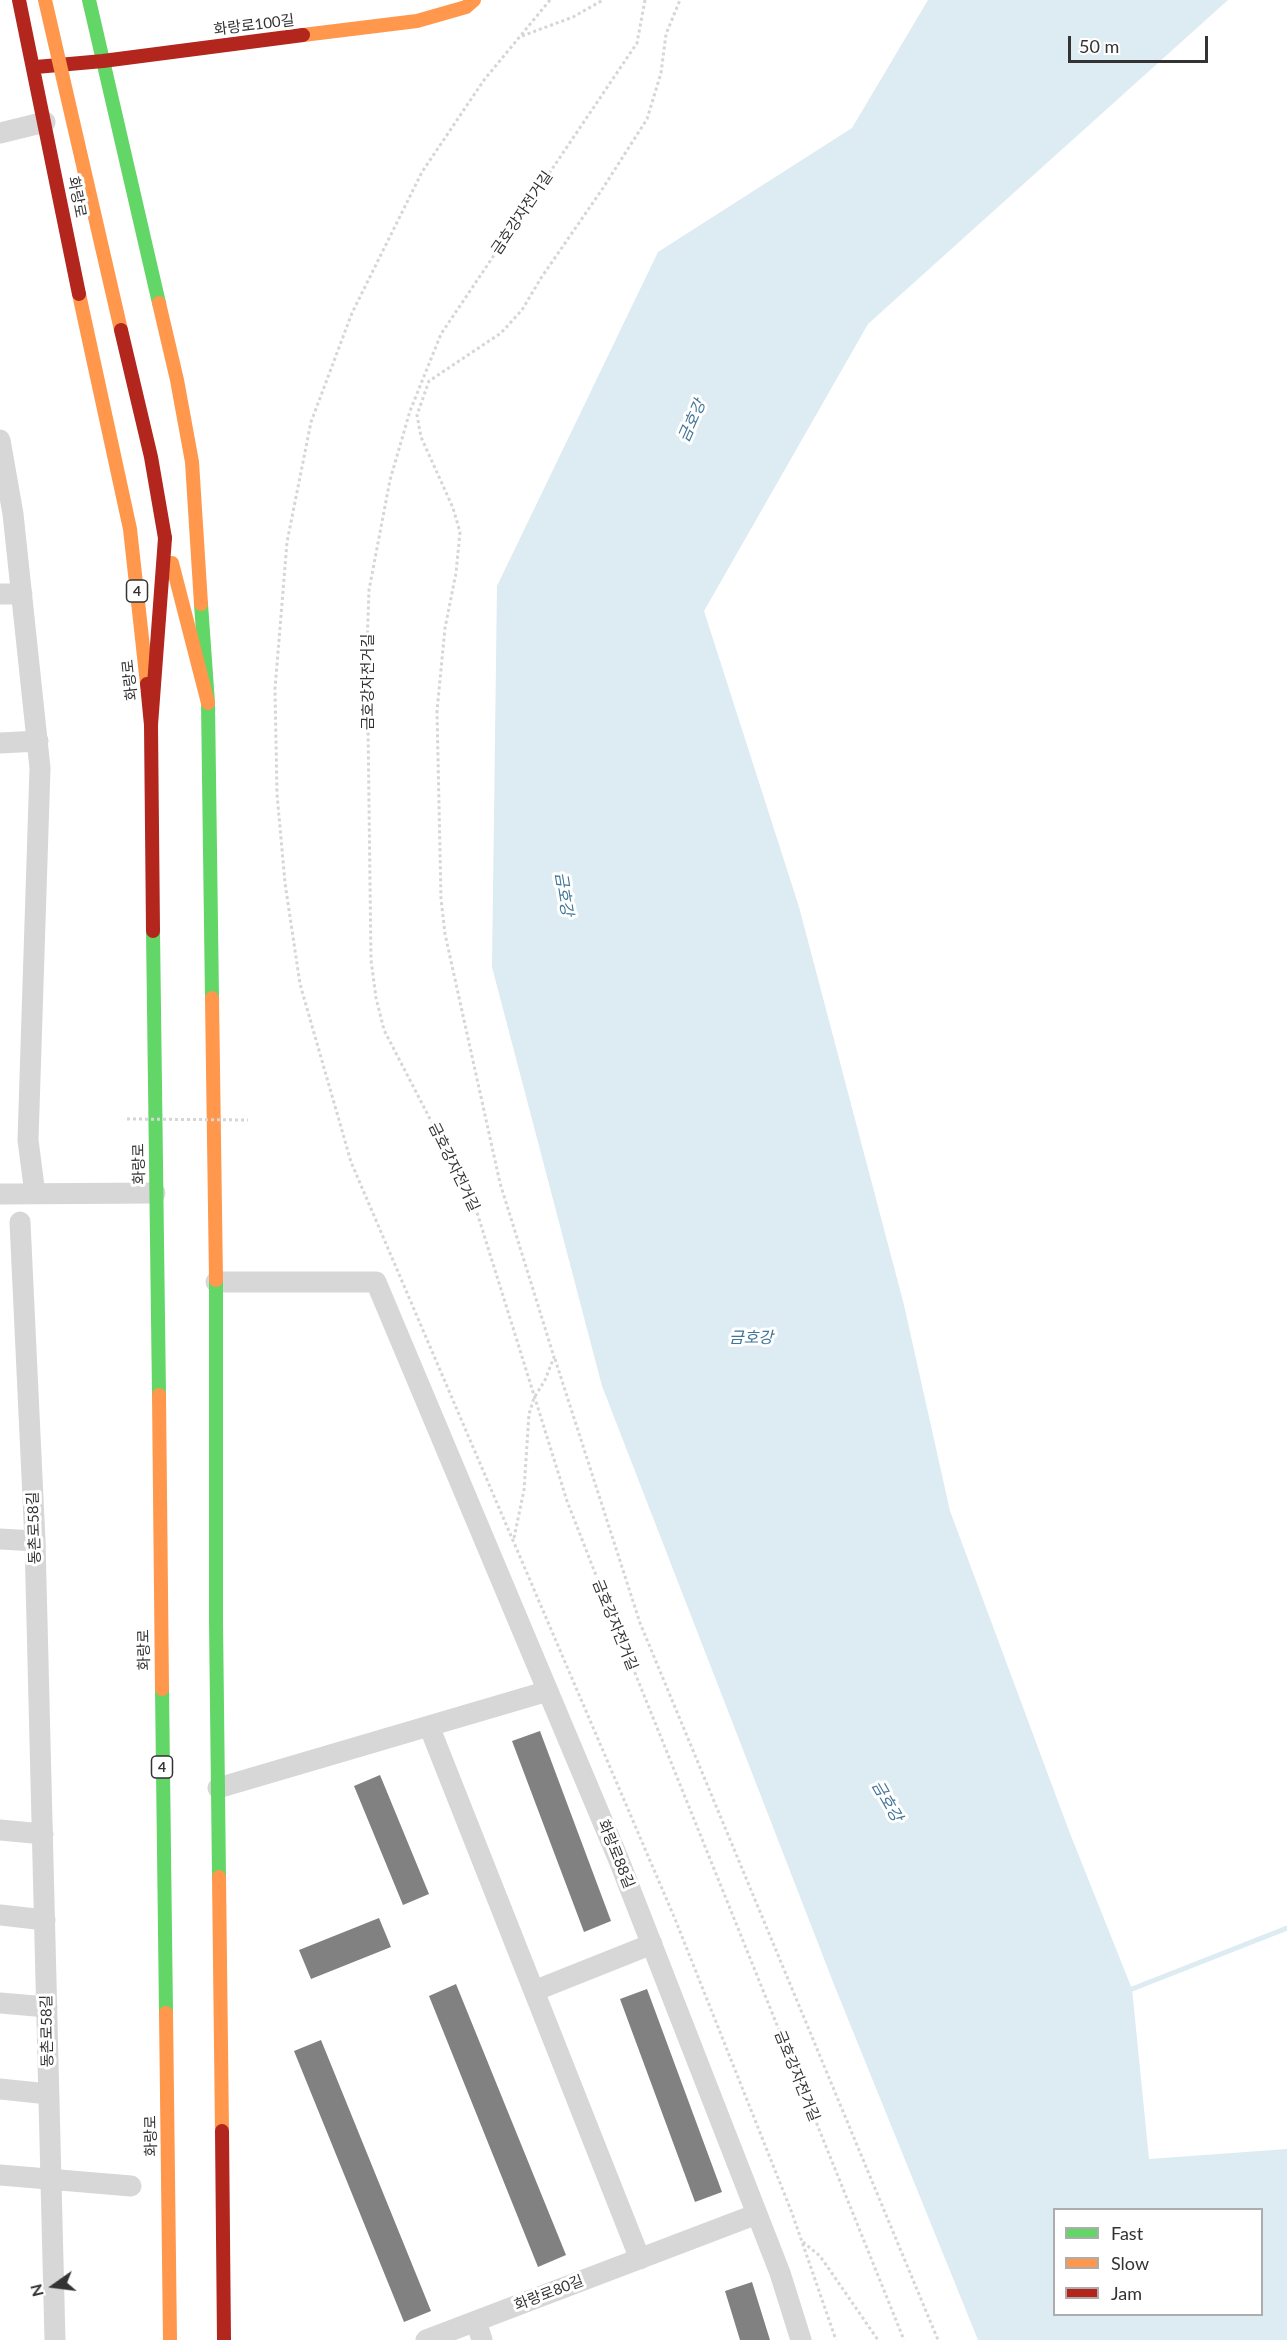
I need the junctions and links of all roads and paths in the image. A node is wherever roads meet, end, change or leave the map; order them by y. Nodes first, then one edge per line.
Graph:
1 (19, 0) edge
2 (45, 0) edge
3 (89, 0) edge
4 (474, 0) edge
5 (550, 0) edge
6 (603, 0) edge
7 (645, 0) edge
8 (680, 0) edge
9 (521, 36) junction
10 (103, 61) junction
11 (33, 67) junction
12 (45, 122) junction
13 (0, 133) edge
14 (1, 449) edge
15 (165, 538) junction
16 (0, 594) edge
17 (22, 594) junction
18 (208, 703) junction
19 (151, 725) junction
20 (38, 741) junction
21 (0, 743) edge
22 (128, 1119) dead end
23 (248, 1120) dead end
24 (156, 1193) junction
25 (0, 1194) edge
26 (35, 1194) junction
27 (20, 1222) dead end
28 (216, 1282) junction
29 (554, 1357) junction
30 (534, 1398) junction
31 (0, 1539) edge
32 (514, 1540) junction
33 (35, 1541) junction
34 (548, 1691) junction
35 (429, 1726) junction
36 (218, 1788) junction
37 (0, 1830) edge
38 (44, 1834) junction
39 (0, 1914) edge
40 (45, 1920) junction
41 (652, 1944) junction
42 (534, 1991) junction
43 (0, 2003) edge
44 (47, 2007) junction
45 (0, 2089) edge
46 (48, 2094) junction
47 (0, 2175) edge
48 (50, 2178) junction
49 (131, 2187) dead end
50 (757, 2214) junction
51 (802, 2241) junction
52 (640, 2259) junction
53 (479, 2330) edge
54 (55, 2340) edge
55 (170, 2340) edge
56 (224, 2340) edge
57 (426, 2340) edge
58 (801, 2340) edge
59 (836, 2340) edge
60 (878, 2340) edge
61 (904, 2340) edge
62 (938, 2340) edge

1 - 11 main road, 화랑로 / 4
2 - 15 main road, bridge
3 - 10 main road
4 - 10 main road, 화랑로100길
5 - 9 path
6 - 9 path
7 - 30 path, 금호강자전거길
8 - 29 path
9 - 32 path
10 - 11 main road, 화랑로100길
10 - 18 main road
11 - 12 main road, 화랑로 / 4
12 - 13 street
12 - 19 main road, 화랑로 / 4
14 - 17 street
15 - 18 main road
15 - 19 main road
16 - 17 street
17 - 20 street
18 - 28 main road
19 - 24 main road, 화랑로 / 4
20 - 21 street
20 - 26 street
22 - 23 path, bridge
24 - 26 street
24 - 55 main road, 화랑로 / 4
25 - 26 street
27 - 33 street, 동촌로58길
28 - 34 street, 화랑로88길
28 - 36 main road
29 - 30 path
29 - 62 path
30 - 32 path
30 - 61 path, 금호강자전거길
31 - 33 street
32 - 51 path
33 - 38 street, 동촌로58길
34 - 35 street
34 - 41 street, 화랑로88길
35 - 36 street
35 - 42 street
36 - 56 main road
37 - 38 street
38 - 40 street, 동촌로58길
39 - 40 street
40 - 44 street, 동촌로58길
41 - 42 street
41 - 50 street, 화랑로88길
42 - 52 street
43 - 44 street
44 - 46 street, 동촌로58길
45 - 46 street
46 - 48 street, 동촌로58길
47 - 48 street
48 - 49 street
48 - 54 street, 동촌로58길
50 - 52 street, 화랑로80길
50 - 58 street, 화랑로88길
51 - 59 path
51 - 60 path
52 - 53 street, 화랑로80길
53 - 57 street, 화랑로80길

